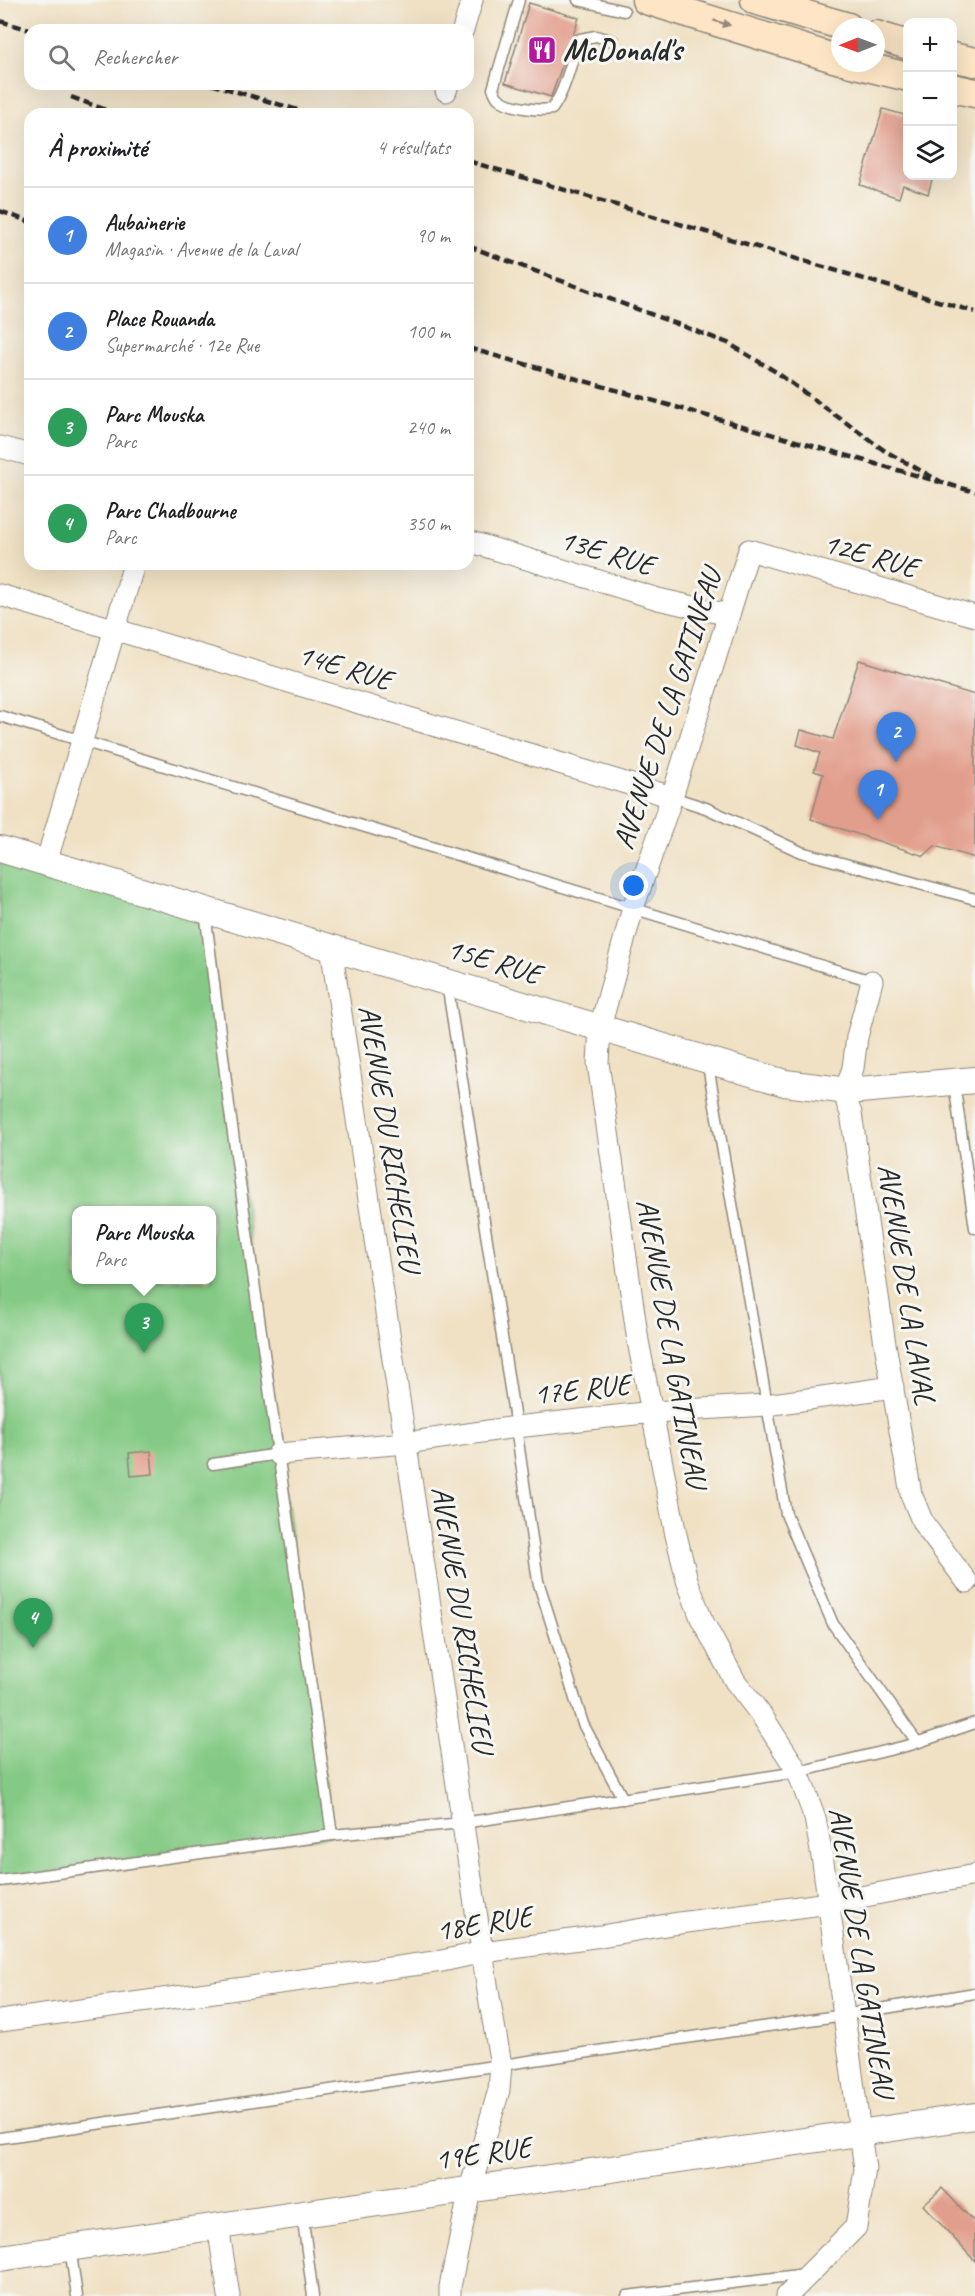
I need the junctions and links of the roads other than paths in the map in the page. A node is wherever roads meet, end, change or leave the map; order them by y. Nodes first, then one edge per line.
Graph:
1 (472, 0) edge
2 (519, 0) edge
3 (578, 0) edge
4 (755, 0) edge
5 (635, 5) edge
6 (831, 22) edge
7 (465, 24) edge
8 (885, 38) edge
9 (613, 41) dead end
10 (903, 43) edge
11 (831, 58) edge
12 (957, 58) edge
13 (975, 62) edge
14 (885, 72) edge
15 (903, 77) edge
16 (957, 89) edge
17 (975, 93) edge
18 (0, 447) edge
19 (24, 453) edge
20 (474, 543) edge
21 (749, 550) joint
22 (132, 570) edge
23 (0, 595) edge
24 (729, 615) junction
25 (975, 616) edge
26 (114, 629) junction
27 (0, 716) edge
28 (82, 741) junction
29 (672, 796) junction
30 (0, 849) edge
31 (46, 863) junction
32 (975, 899) edge
33 (633, 908) junction
34 (205, 911) junction
35 (331, 947) junction
36 (446, 981) junction
37 (873, 981) joint
38 (600, 1028) junction
39 (706, 1060) junction
40 (964, 1081) edge
41 (848, 1091) junction
42 (975, 1228) edge
43 (893, 1387) junction
44 (766, 1405) junction
45 (653, 1412) junction
46 (516, 1427) junction
47 (406, 1443) junction
48 (278, 1454) junction
49 (213, 1464) dead end
50 (968, 1582) dead end
51 (975, 1723) edge
52 (917, 1742) junction
53 (798, 1772) junction
54 (622, 1799) junction
55 (463, 1823) junction
56 (332, 1834) junction
57 (975, 1875) edge
58 (0, 1881) edge
59 (829, 1903) junction
60 (483, 1952) junction
61 (975, 1993) edge
62 (844, 2015) junction
63 (0, 2021) edge
64 (501, 2065) junction
65 (975, 2116) edge
66 (860, 2131) junction
67 (0, 2138) edge
68 (470, 2189) junction
69 (302, 2213) junction
70 (218, 2226) junction
71 (70, 2247) junction
72 (0, 2258) edge
73 (809, 2274) junction
74 (77, 2296) edge
75 (229, 2296) edge
76 (313, 2296) edge
77 (450, 2296) edge
78 (627, 2296) edge
79 (787, 2296) edge

1 - 7 street
2 - 9 lane
3 - 5 lane
4 - 6 main road
5 -> 11 main road
8 - 10 main road
12 - 13 main road
14 - 15 main road
16 - 17 main road
18 - 19 street
20 - 24 street, 13E RUE
21 - 24 street, AVENUE DE LA GATINEAU
21 - 25 street, 12E RUE
22 - 26 street
23 - 26 street, 14E RUE
24 - 29 street, AVENUE DE LA GATINEAU
26 - 28 street
26 - 29 street, 14E RUE
27 - 28 lane
28 - 31 street
28 - 33 lane
29 - 32 lane
29 - 33 street, AVENUE DE LA GATINEAU
30 - 31 street, 15E RUE
31 - 34 street, 15E RUE
33 - 37 lane
33 - 38 street, AVENUE DE LA GATINEAU
34 - 35 street, 15E RUE
34 - 48 lane
35 - 36 street, 15E RUE
35 - 47 street, AVENUE DU RICHELIEU
36 - 38 street, 15E RUE
36 - 46 lane
37 - 41 street, AVENUE DE LA LAVAL
38 - 39 street, 15E RUE
38 - 45 street, AVENUE DE LA GATINEAU
39 - 41 street, 15E RUE
39 - 44 lane
40 - 41 street, 15E RUE
40 - 42 lane
41 - 43 street, AVENUE DE LA LAVAL
43 - 44 street, 17E RUE
43 - 50 street, AVENUE DE LA LAVAL
44 - 45 street, 17E RUE
44 - 52 lane
45 - 46 street, 17E RUE
45 - 53 street, AVENUE DE LA GATINEAU
46 - 47 street, 17E RUE
46 - 54 lane
47 - 48 street, 17E RUE
47 - 55 street, AVENUE DU RICHELIEU
48 - 49 lane
48 - 56 lane
51 - 52 lane
52 - 53 lane
53 - 54 lane
53 - 59 street, AVENUE DE LA GATINEAU
54 - 55 lane
55 - 56 lane
55 - 60 street, AVENUE DU RICHELIEU
56 - 58 lane
57 - 59 street, 18E RUE
59 - 60 street, 18E RUE
59 - 62 street, AVENUE DE LA GATINEAU
60 - 63 street, 18E RUE
60 - 64 street, AVENUE DU RICHELIEU
61 - 62 lane
62 - 64 lane
62 - 66 street, AVENUE DE LA GATINEAU
64 - 67 lane
64 - 68 street, AVENUE DU RICHELIEU
65 - 66 street, 19E RUE
66 - 68 street, 19E RUE
66 - 73 street, AVENUE DE LA GATINEAU
68 - 69 street, 19E RUE
68 - 77 street, AVENUE DU RICHELIEU
69 - 70 street, 19E RUE
69 - 76 lane
70 - 71 street, 19E RUE
70 - 75 street
71 - 72 street, 19E RUE
71 - 74 lane
73 - 78 lane
73 - 79 street, AVENUE DE LA GATINEAU

